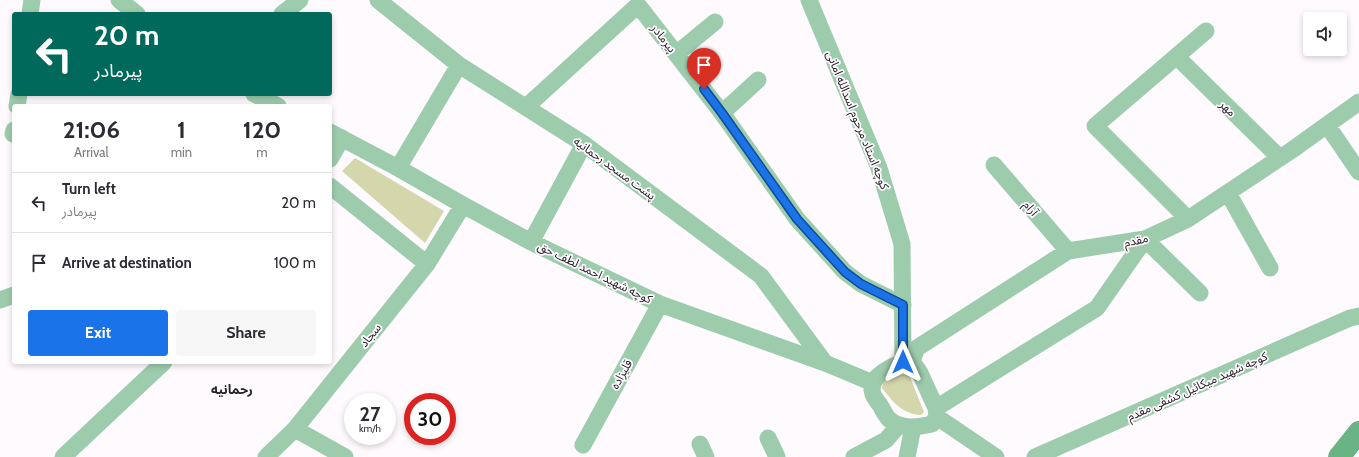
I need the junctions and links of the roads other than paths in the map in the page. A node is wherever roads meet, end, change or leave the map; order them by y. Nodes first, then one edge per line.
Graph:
1 (32, 0) edge
2 (119, 0) edge
3 (300, 0) edge
4 (378, 0) edge
5 (810, 0) edge
6 (30, 12) edge
7 (134, 12) edge
8 (285, 12) edge
9 (715, 22) dead end
10 (1206, 31) dead end
11 (676, 54) junction
12 (1177, 58) junction
13 (459, 65) junction
14 (758, 80) dead end
15 (258, 96) edge
16 (1359, 102) edge
17 (274, 104) edge
18 (526, 107) junction
19 (722, 113) junction
20 (1327, 125) junction
21 (336, 135) edge
22 (584, 144) junction
23 (332, 151) edge
24 (1280, 158) junction
25 (994, 165) dead end
26 (398, 168) junction
27 (1359, 172) edge
28 (332, 188) edge
29 (1228, 193) junction
30 (463, 205) junction
31 (1188, 219) junction
32 (1145, 239) junction
33 (531, 242) junction
34 (1068, 252) junction
35 (427, 264) junction
36 (1270, 268) dead end
37 (1200, 293) dead end
38 (12, 296) edge
39 (0, 300) edge
40 (660, 304) junction
41 (903, 305) junction
42 (1359, 316) edge
43 (907, 362) junction
44 (825, 363) junction
45 (162, 364) edge
46 (873, 383) junction
47 (937, 413) junction
48 (906, 426) junction
49 (295, 429) junction
50 (1359, 432) edge
51 (768, 438) dead end
52 (583, 445) dead end
53 (64, 457) edge
54 (266, 457) edge
55 (345, 457) edge
56 (777, 457) edge
57 (854, 457) edge
58 (907, 457) edge
59 (996, 457) edge
60 (1035, 457) edge
61 (1339, 457) edge

1 - 6 street
2 - 7 street
3 - 8 street
4 - 13 street, پشت مسجد رحمانیه
5 - 41 street, کوچه استاد مرحوم اسدالله امانی
9 - 11 street
10 - 12 street
11 - 18 street, پیرمادر
11 - 19 street, پیرمادر
12 - 24 street, مهر
12 - 31 street
13 - 18 street, پشت مسجد رحمانیه
13 - 26 street
14 - 19 street
15 - 17 street
16 - 20 street, مقدم
18 - 22 street, پشت مسجد رحمانیه
19 - 41 street, پیرمادر
20 - 24 street, مقدم
20 - 27 street
21 - 23 street
21 - 26 street, کوچه شهید احمد لطف حق
22 - 33 street
22 - 44 street, پشت مسجد رحمانیه
24 - 29 street, مقدم
25 - 34 street, آرام
26 - 30 street, کوچه شهید احمد لطف حق
28 - 35 street
29 - 31 street, مقدم
29 - 36 street
30 - 33 street, کوچه شهید احمد لطف حق
30 - 35 street, سجاد
31 - 32 street, مقدم
32 - 34 street, مقدم
32 - 37 street
32 - 47 street
33 - 40 street, کوچه شهید احمد لطف حق
34 - 43 street, مقدم
35 - 49 street, سجاد
38 - 39 street
40 - 44 street, کوچه شهید احمد لطف حق
40 - 52 street, قلیزاده
41 - 43 street, کوچه استاد مرحوم اسدالله امانی
42 - 60 street, کوچه شهید میکائیل کشفی مقدم
43 - 46 street
43 - 47 street
44 - 46 street, کوچه شهید احمد لطف حق
45 - 53 street
46 - 48 street
47 - 48 street
47 - 59 street
48 - 57 street
48 - 58 street
49 - 54 street, سجاد
49 - 55 street
50 - 61 main road
51 - 56 street

